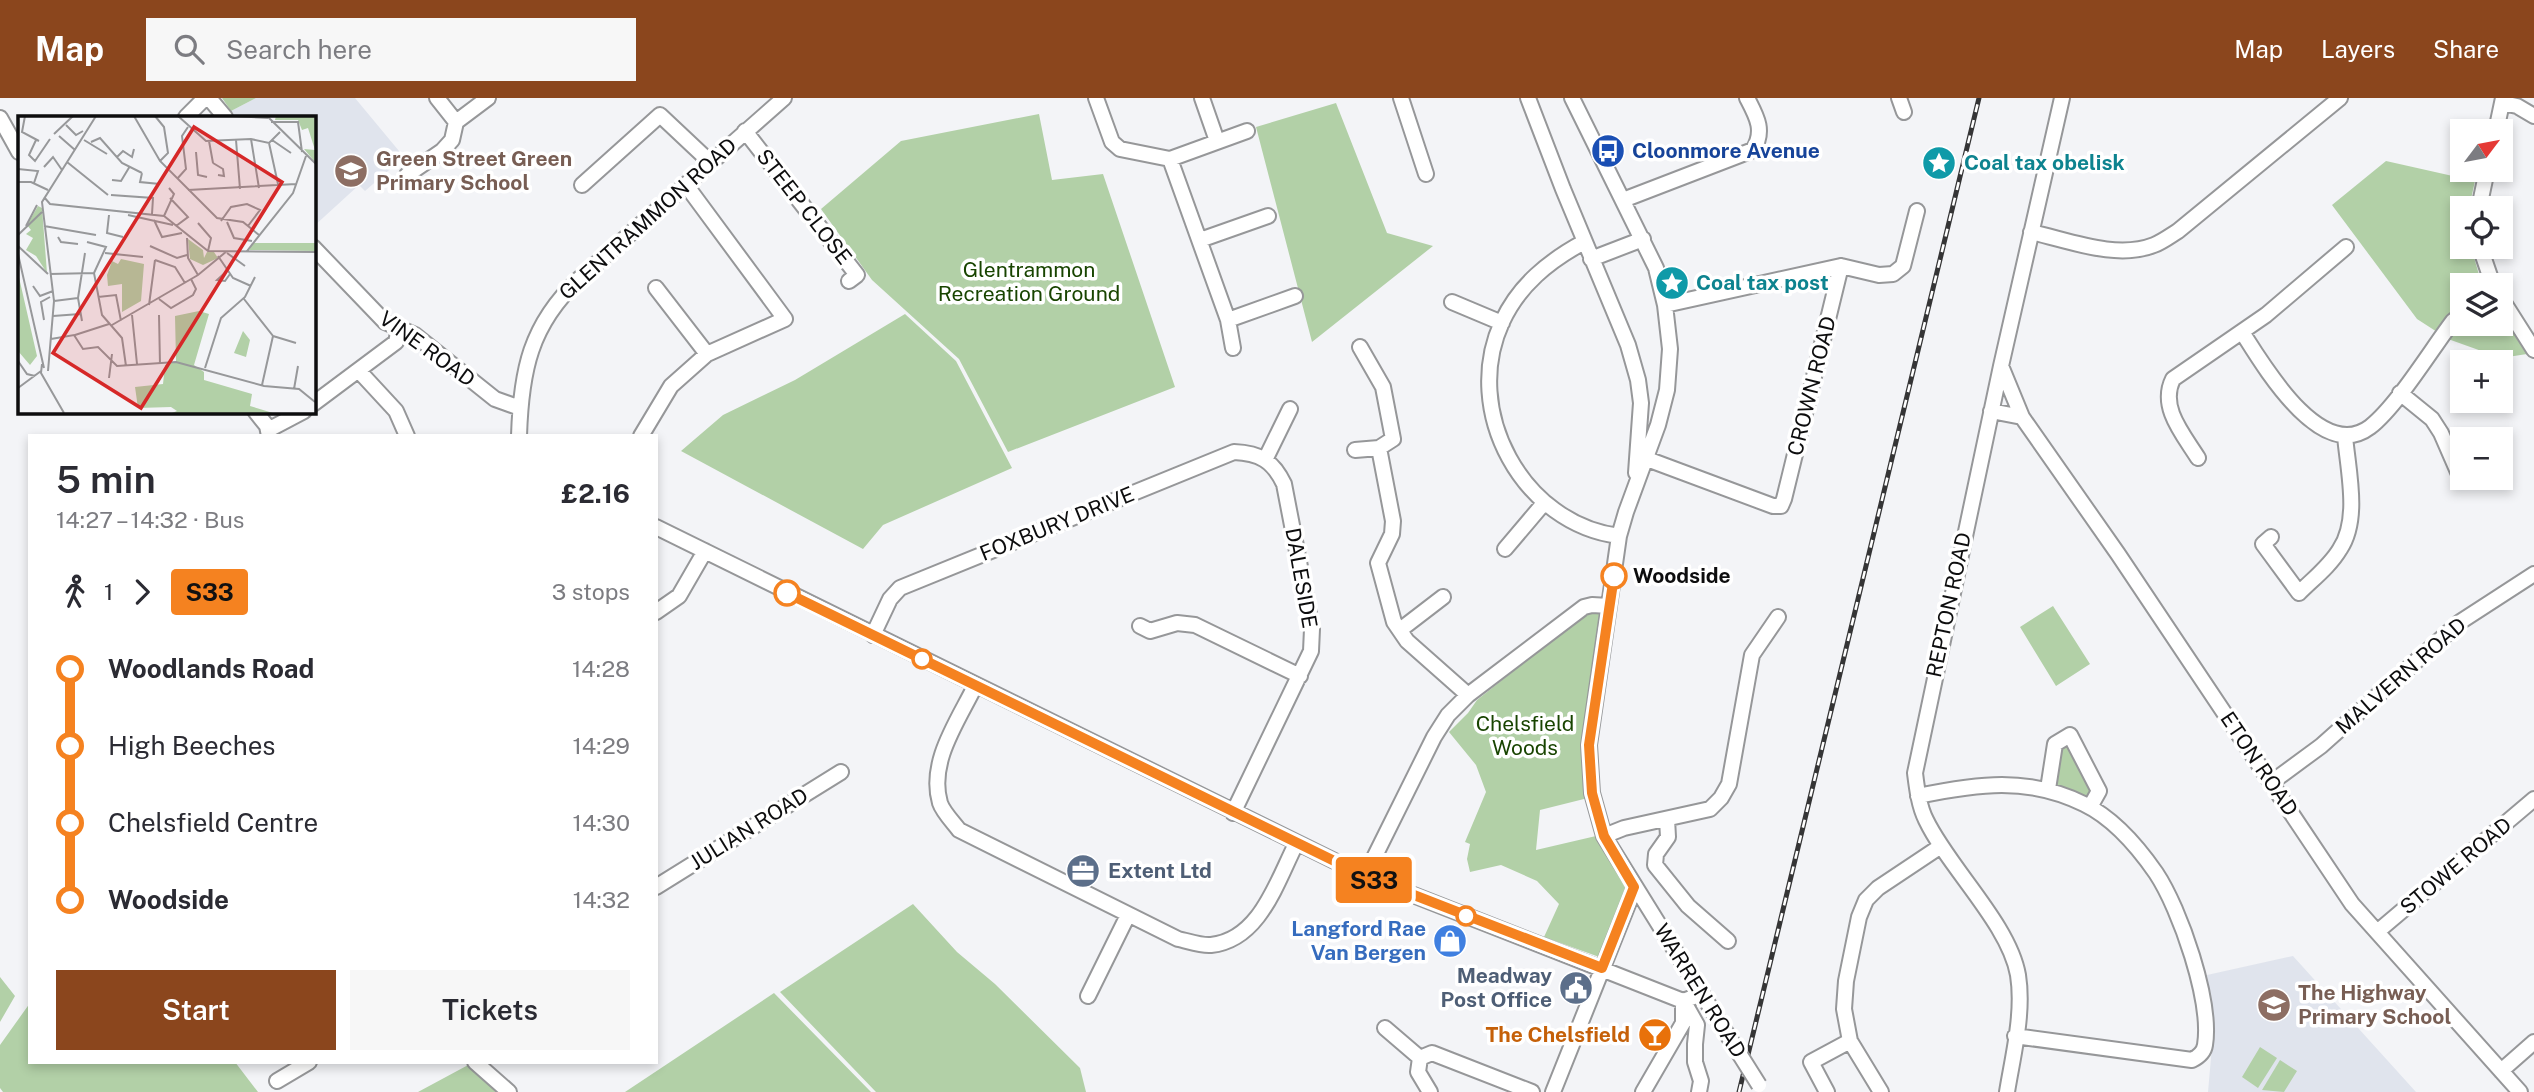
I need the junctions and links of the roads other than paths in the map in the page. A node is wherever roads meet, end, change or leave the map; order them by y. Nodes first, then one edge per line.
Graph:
1 (207, 98) edge
2 (438, 98) edge
3 (488, 98) edge
4 (784, 98) edge
5 (1096, 98) edge
6 (1202, 98) edge
7 (1401, 98) edge
8 (1528, 98) edge
9 (1572, 98) edge
10 (1747, 98) edge
11 (2063, 98) edge
12 (2340, 98) edge
13 (2503, 100) edge
14 (187, 116) edge
15 (224, 116) edge
16 (2534, 116) edge
17 (0, 118) edge
18 (2499, 119) edge
19 (456, 122) junction
20 (746, 131) junction
21 (1247, 131) dead end
22 (1217, 141) junction
23 (18, 150) edge
24 (1170, 159) junction
25 (710, 162) junction
26 (1426, 174) dead end
27 (407, 175) dead end
28 (582, 185) dead end
29 (686, 185) junction
30 (1623, 200) junction
31 (1917, 211) dead end
32 (1268, 216) dead end
33 (2031, 232) junction
34 (1643, 239) junction
35 (1200, 240) junction
36 (1584, 242) junction
37 (2346, 247) dead end
38 (315, 249) edge
39 (1591, 259) junction
40 (1841, 266) junction
41 (849, 281) dead end
42 (656, 288) dead end
43 (1295, 296) dead end
44 (1452, 302) dead end
45 (1665, 305) junction
46 (2513, 317) edge
47 (1228, 320) junction
48 (1502, 323) junction
49 (2450, 325) edge
50 (399, 330) junction
51 (2242, 332) junction
52 (1233, 348) dead end
53 (2534, 350) edge
54 (1360, 353) dead end
55 (707, 354) junction
56 (2001, 366) junction
57 (359, 370) junction
58 (2400, 393) junction
59 (315, 403) edge
60 (520, 408) junction
61 (1290, 409) dead end
62 (1991, 411) junction
63 (256, 413) edge
64 (300, 413) edge
65 (2022, 417) junction
66 (269, 433) edge
67 (406, 434) edge
68 (519, 434) edge
69 (641, 434) edge
70 (2345, 436) junction
71 (1379, 448) junction
72 (1355, 450) dead end
73 (2450, 454) edge
74 (2198, 458) dead end
75 (1647, 459) junction
76 (1265, 460) junction
77 (1636, 485) junction
78 (1544, 503) junction
79 (658, 528) edge
80 (1619, 536) junction
81 (2272, 537) dead end
82 (1505, 549) dead end
83 (705, 551) junction
84 (2534, 574) edge
85 (1443, 597) dead end
86 (1609, 606) junction
87 (658, 610) edge
88 (1778, 617) dead end
89 (1140, 626) dead end
90 (1399, 630) junction
91 (873, 635) junction
92 (1300, 676) junction
93 (975, 686) junction
94 (1468, 695) junction
95 (841, 772) dead end
96 (2272, 782) junction
97 (2048, 789) junction
98 (1918, 796) junction
99 (2534, 799) edge
100 (2090, 807) junction
101 (1233, 813) junction
102 (1667, 819) junction
103 (1604, 836) junction
104 (1296, 844) junction
105 (1941, 846) junction
106 (1365, 876) junction
107 (658, 886) edge
108 (1634, 887) junction
109 (1128, 915) junction
110 (2377, 932) junction
111 (1728, 941) dead end
112 (1602, 968) junction
113 (1702, 994) junction
114 (1088, 996) dead end
115 (1684, 1001) junction
116 (1385, 1028) dead end
117 (2015, 1036) junction
118 (1850, 1041) junction
119 (2534, 1042) edge
120 (1420, 1058) junction
121 (306, 1064) edge
122 (477, 1064) edge
123 (2501, 1071) junction
124 (277, 1082) dead end
125 (1761, 1088) edge
126 (509, 1092) edge
127 (1430, 1092) edge
128 (1532, 1092) edge
129 (1553, 1092) edge
130 (1643, 1092) edge
131 (1699, 1092) edge
132 (1827, 1092) edge
133 (1881, 1092) edge
134 (2007, 1092) edge
135 (2520, 1092) edge

1 - 14 street
1 - 15 street
2 - 19 street
3 - 19 street
4 - 20 street, GLENTRAMMON ROAD
5 - 24 street
6 - 22 street
7 - 26 street
8 - 36 street, WARREN ROAD
9 - 30 street, WARREN ROAD
10 - 30 street
11 - 33 street, REPTON ROAD
12 - 33 street
13 - 16 street
13 - 18 street
17 - 23 street
19 - 27 street
20 - 25 street, GLENTRAMMON ROAD
20 - 41 street, STEEP CLOSE
21 - 22 street
22 - 24 street
24 - 35 street
25 - 28 street
25 - 29 street, GLENTRAMMON ROAD
29 - 55 street
29 - 60 street, GLENTRAMMON ROAD
30 - 34 street, WARREN ROAD
31 - 40 street
32 - 35 street
33 - 56 street, REPTON ROAD
34 - 39 street
34 - 45 street, WARREN ROAD
35 - 47 street
36 - 39 street, WARREN ROAD
36 - 48 street
37 - 51 street
38 - 50 street, VINE ROAD
39 - 77 street, WARREN ROAD
40 - 45 street
40 - 75 street, CROWN ROAD
42 - 55 street
43 - 47 street
44 - 48 street
45 - 75 street, WARREN ROAD
46 - 53 street
47 - 52 street
48 - 78 street
49 - 58 street
50 - 57 street
50 - 60 street, VINE ROAD
51 - 70 street
51 - 74 street
54 - 71 street
55 - 69 street
56 - 62 street, REPTON ROAD
56 - 65 street, ETON ROAD
57 - 59 street
57 - 67 street
58 - 70 street
58 - 73 street
60 - 68 street, GLENTRAMMON ROAD
61 - 76 street
62 - 65 street
62 - 98 street, REPTON ROAD
63 - 66 street
64 - 66 street
65 - 96 street, ETON ROAD
70 - 81 street
71 - 72 street
71 - 90 street
75 - 77 street, WARREN ROAD
76 - 91 street, FOXBURY DRIVE
76 - 92 street, DALESIDE
77 - 80 street, WARREN ROAD
78 - 80 street
78 - 82 street
79 - 83 street
80 - 86 street, WARREN ROAD
83 - 87 street
83 - 91 street
84 - 96 street, MALVERN ROAD
85 - 90 street
86 - 94 street
86 - 103 street, WARREN ROAD
88 - 102 street
89 - 92 street
90 - 94 street
91 - 93 street
92 - 101 street, DALESIDE
93 - 101 street
93 - 109 street
94 - 106 street
95 - 107 street, JULIAN ROAD
96 - 110 street, ETON ROAD
97 - 98 street
97 - 100 street
97 - 100 street
98 - 105 street, REPTON ROAD
99 - 110 street, STOWE ROAD
100 - 117 street
101 - 104 street
102 - 103 street
102 - 111 street
103 - 108 street, WARREN ROAD
104 - 106 street
104 - 109 street
105 - 117 street, REPTON ROAD
105 - 118 street
106 - 112 street
108 - 112 street
108 - 113 street, WARREN ROAD
109 - 114 street
110 - 123 street, ETON ROAD
112 - 115 street
112 - 129 street
113 - 115 street
113 - 125 street, WARREN ROAD, bridge
115 - 130 street
115 - 131 street
116 - 120 street
117 - 134 street, REPTON ROAD
118 - 132 street
118 - 133 street
119 - 123 street
120 - 127 street
120 - 128 street
121 - 124 street
122 - 126 street
123 - 135 street, ETON ROAD

